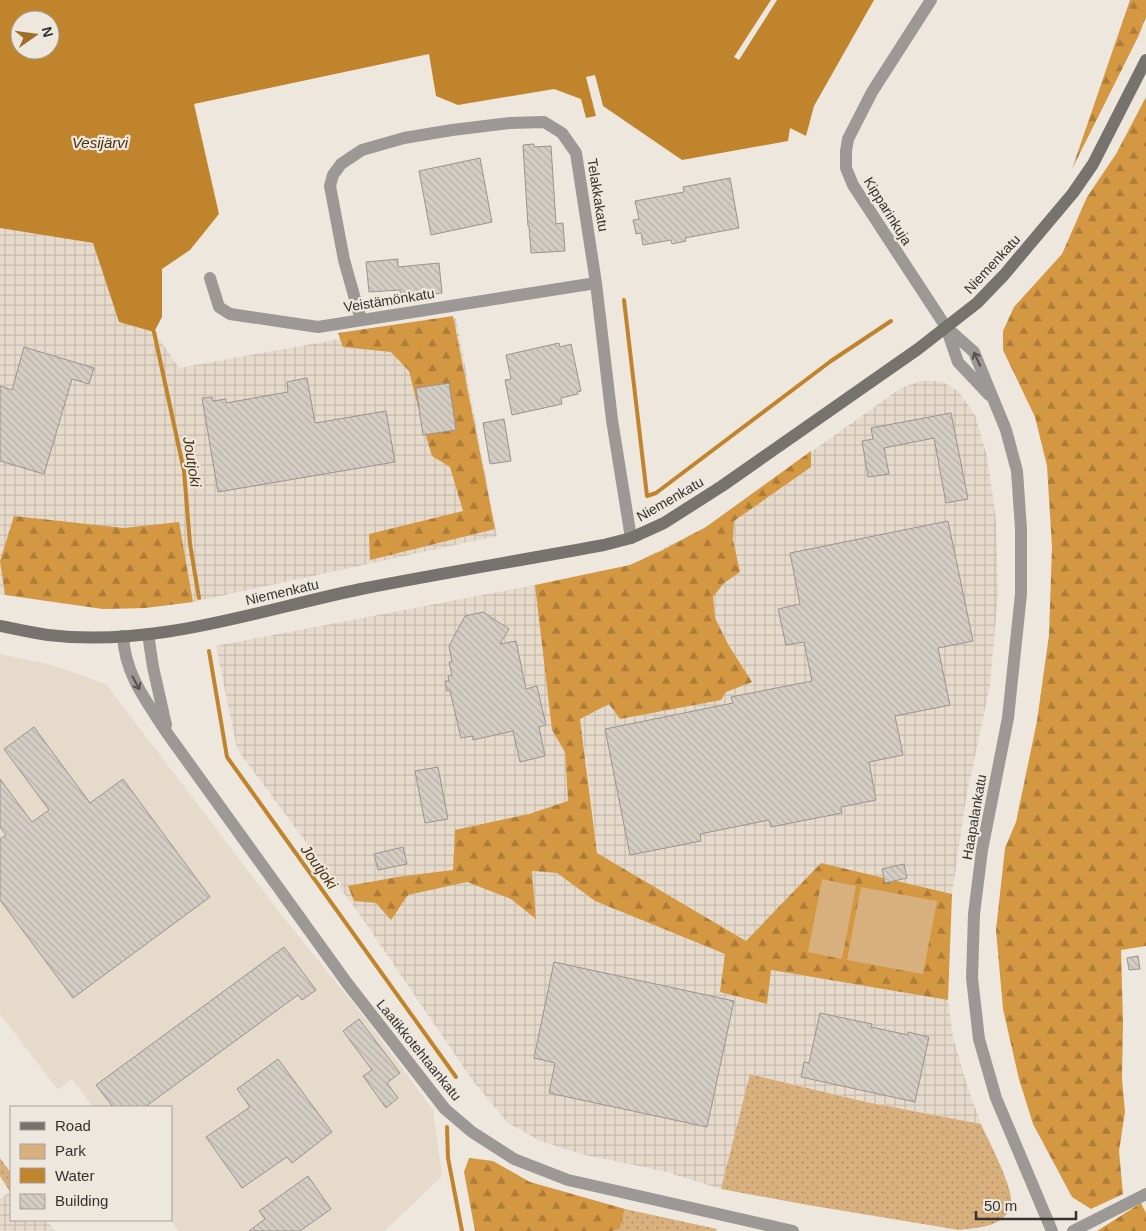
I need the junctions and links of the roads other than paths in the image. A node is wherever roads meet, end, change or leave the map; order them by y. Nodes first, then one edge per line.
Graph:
1 (931, 0) edge
2 (1146, 60) edge
3 (210, 278) dead end
4 (596, 283) junction
5 (360, 320) junction
6 (946, 327) junction
7 (994, 400) junction
8 (630, 538) junction
9 (0, 626) edge
10 (148, 634) junction
11 (123, 636) junction
12 (167, 733) junction
13 (1146, 1194) edge
14 (793, 1231) edge
15 (1052, 1231) edge
16 (1073, 1231) edge

1 - 6 street, Kipparinkuja
2 - 6 street, Niemenkatu
3 - 5 street, Veistämönkatu
4 - 5 street, Veistämönkatu
4 - 5 street, Telakkakatu
4 - 8 street, Telakkakatu
6 - 7 street, Haapalankatu
7 -> 6 street, Haapalankatu
6 - 8 street, Niemenkatu
7 - 15 street, Haapalankatu
8 - 10 street, Niemenkatu
9 - 11 street, Niemenkatu
10 - 11 street, Niemenkatu
10 - 12 street, Laatikkotehtaankatu
11 -> 12 street, Laatikkotehtaankatu
12 - 14 street, Laatikkotehtaankatu
13 - 16 street

